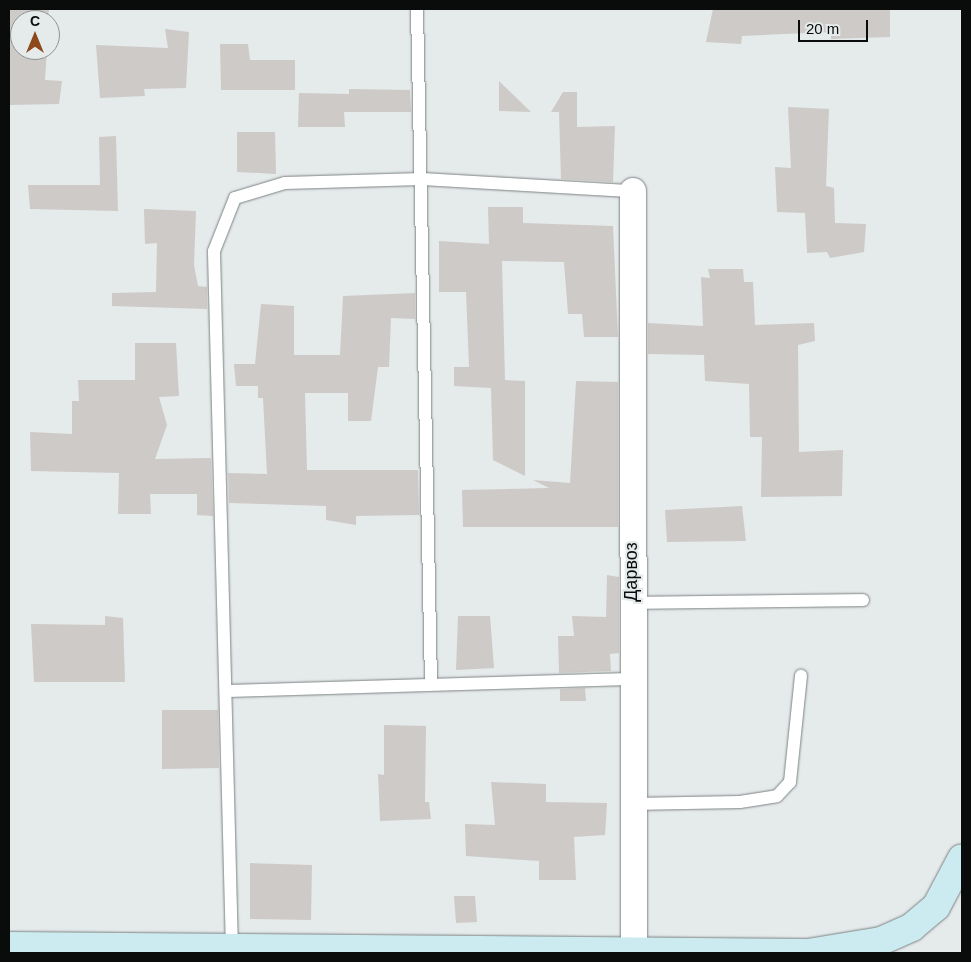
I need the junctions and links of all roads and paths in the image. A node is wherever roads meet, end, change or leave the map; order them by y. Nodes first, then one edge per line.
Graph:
1 (417, 9) edge
2 (422, 179) junction
3 (633, 191) joint
4 (863, 600) dead end
5 (631, 603) junction
6 (801, 676) dead end
7 (631, 679) junction
8 (431, 684) junction
9 (226, 690) junction
10 (632, 804) junction
11 (962, 858) edge
12 (9, 946) edge
13 (232, 950) edge
14 (634, 952) edge
15 (804, 953) edge
16 (808, 953) edge

1 - 2 lane
2 - 3 lane
2 - 8 lane
2 - 9 lane
3 - 5 street, Дарвоз
4 - 5 lane
5 - 7 street, Дарвоз
6 - 10 lane
7 - 8 lane
7 - 10 street, Дарвоз
8 - 9 lane
9 - 13 lane
10 - 14 street, Дарвоз
11 - 16 street
12 - 13 street
13 - 14 street
14 - 15 street

